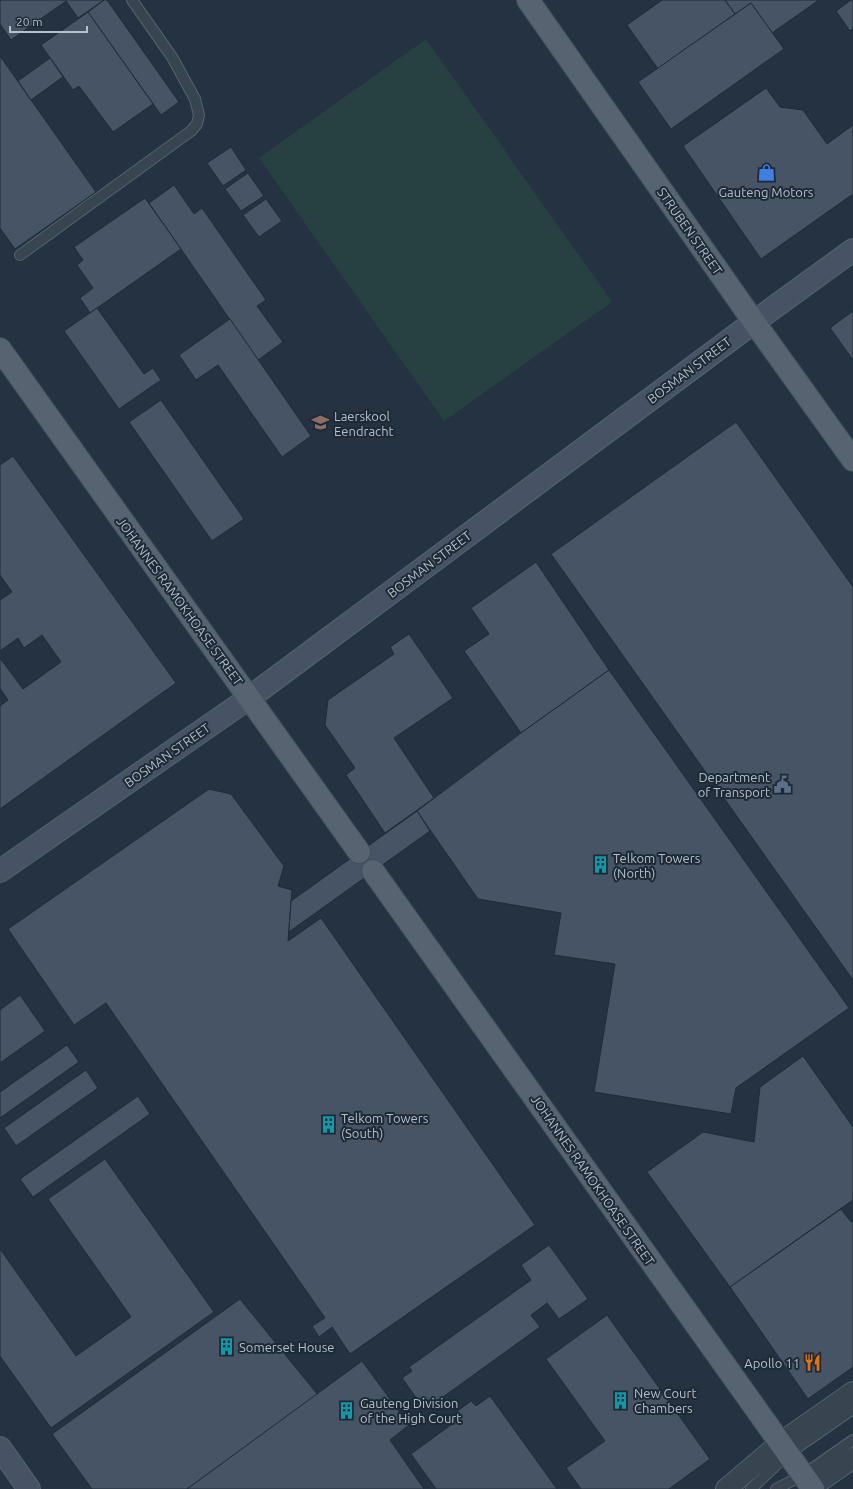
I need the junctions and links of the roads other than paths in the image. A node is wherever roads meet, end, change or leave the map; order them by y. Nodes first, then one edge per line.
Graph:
1 (132, 0) edge
2 (528, 0) edge
3 (853, 250) edge
4 (20, 255) dead end
5 (754, 322) junction
6 (0, 349) edge
7 (853, 460) edge
8 (249, 698) junction
9 (359, 852) dead end
10 (0, 871) edge
11 (373, 871) dead end
12 (853, 1392) edge
13 (853, 1409) edge
14 (853, 1440) edge
15 (0, 1448) edge
16 (784, 1449) junction
17 (853, 1458) edge
18 (809, 1485) edge
19 (29, 1489) edge
20 (726, 1489) edge
21 (751, 1489) edge
22 (776, 1489) edge

1 - 4 lane
2 - 5 main road, STRUBEN STREET
3 - 5 main road, BOSMAN STREET
5 - 7 main road, STRUBEN STREET
5 - 8 main road, BOSMAN STREET
6 - 8 main road, JOHANNES RAMOKHOASE STREET
8 - 9 main road, JOHANNES RAMOKHOASE STREET
8 - 10 main road, BOSMAN STREET
11 - 16 main road, JOHANNES RAMOKHOASE STREET
12 - 16 street
13 - 16 lane
14 - 18 lane
15 - 19 main road
16 - 18 main road, JOHANNES RAMOKHOASE STREET
16 - 20 street
16 - 21 lane
17 - 18 street
18 - 22 lane

